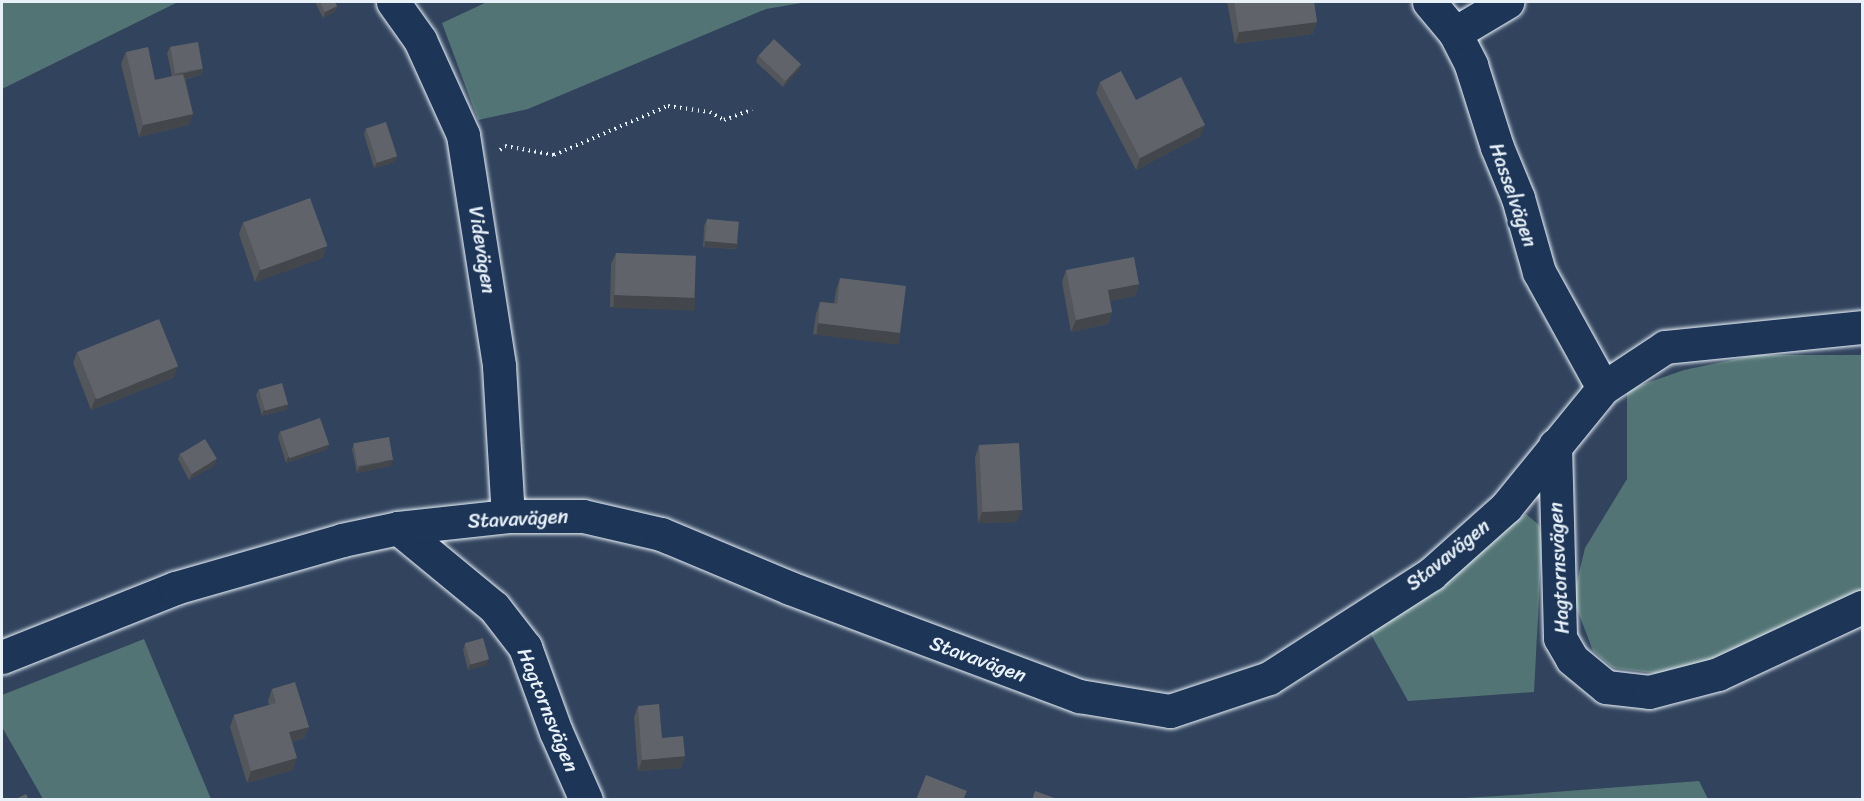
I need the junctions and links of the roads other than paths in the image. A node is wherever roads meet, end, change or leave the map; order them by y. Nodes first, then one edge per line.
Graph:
1 (393, 2) edge
2 (1429, 2) edge
3 (1507, 2) edge
4 (1455, 33) junction
5 (1863, 327) edge
6 (1603, 388) junction
7 (1555, 445) junction
8 (508, 516) junction
9 (398, 528) junction
10 (1863, 607) edge
11 (2, 657) edge
12 (586, 800) edge

1 - 8 street, Videvägen
2 - 4 street, Hasselvägen
3 - 4 street
4 - 6 street, Hasselvägen
5 - 6 street, Stavavägen
6 - 7 street, Stavavägen
7 - 8 street, Stavavägen
7 - 10 street, Hagtornsvägen
8 - 9 street, Stavavägen
9 - 11 street, Stavavägen
9 - 12 street, Hagtornsvägen

